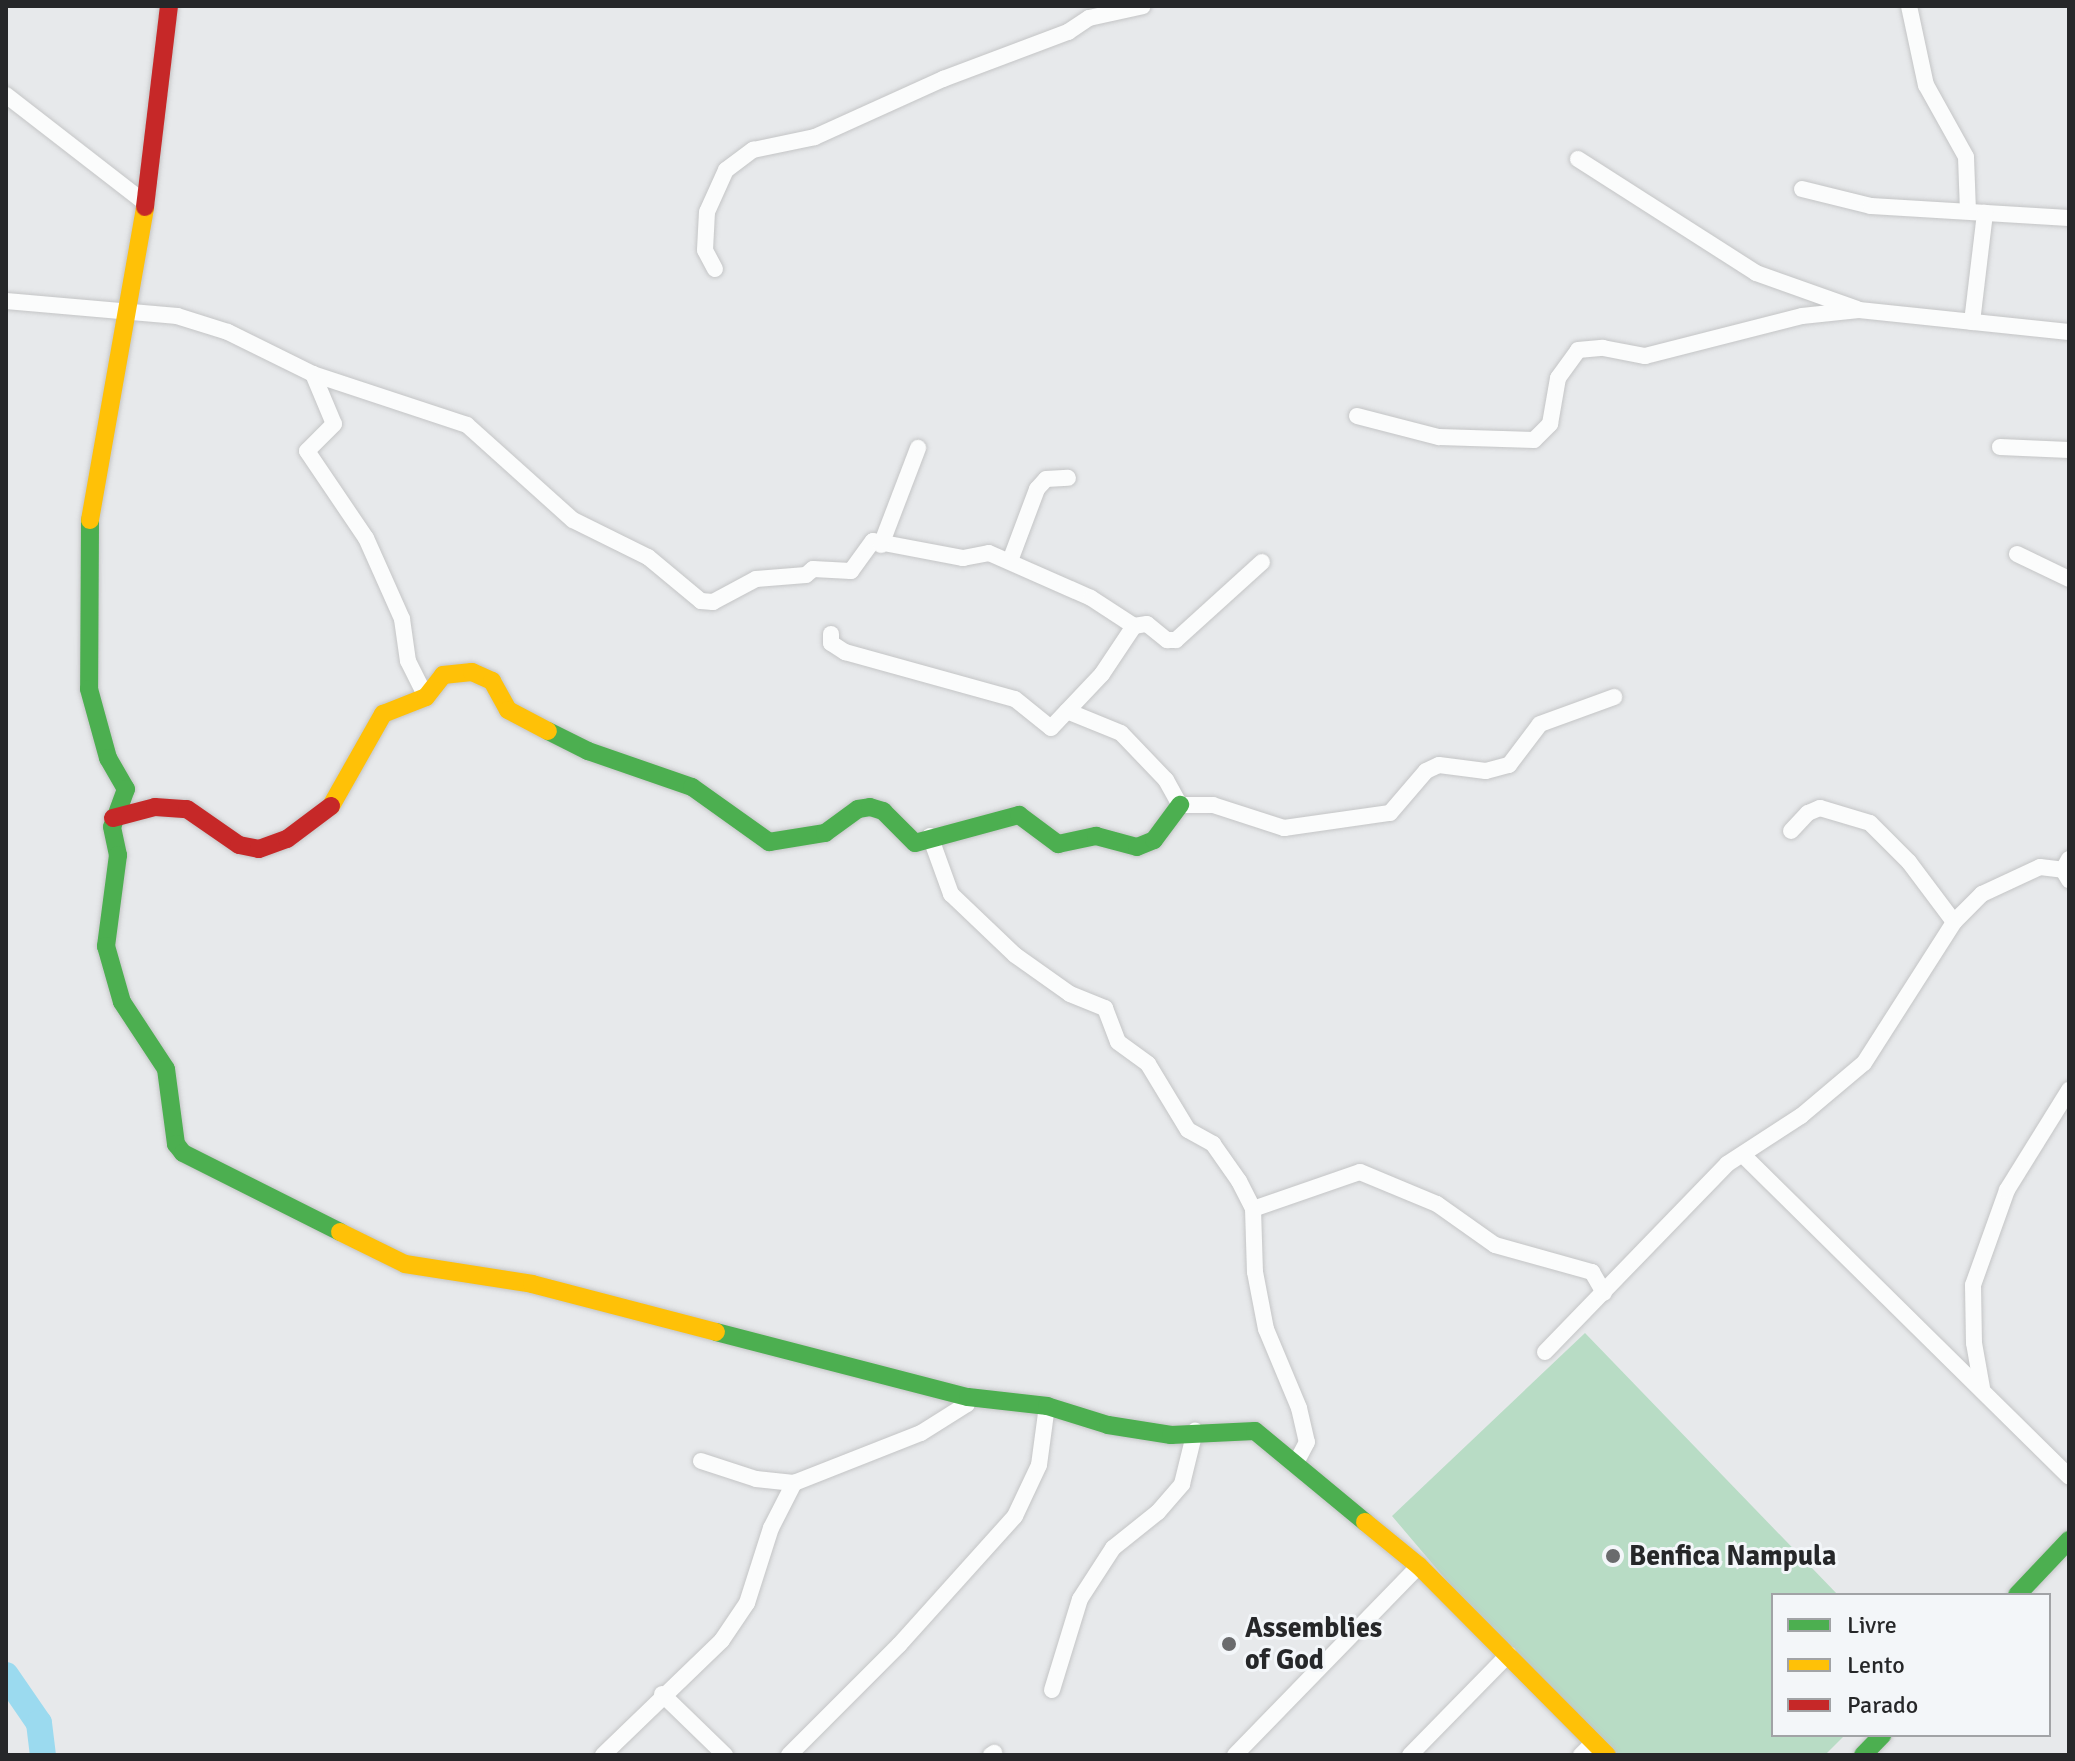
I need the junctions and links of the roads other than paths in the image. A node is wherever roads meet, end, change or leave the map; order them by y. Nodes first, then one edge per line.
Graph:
1 (169, 6) edge
2 (1143, 6) edge
3 (1909, 6) edge
4 (6, 95) edge
5 (1578, 159) dead end
6 (1802, 189) dead end
7 (145, 203) junction
8 (1976, 212) junction
9 (2069, 218) edge
10 (715, 269) dead end
11 (6, 301) edge
12 (124, 308) junction
13 (1859, 310) junction
14 (1972, 322) junction
15 (2069, 332) edge
16 (313, 374) junction
17 (1357, 416) dead end
18 (2000, 447) dead end
19 (918, 448) dead end
20 (2069, 450) edge
21 (1068, 478) dead end
22 (881, 545) junction
23 (2017, 554) dead end
24 (1010, 561) junction
25 (1262, 562) dead end
26 (2069, 579) edge
27 (1134, 626) junction
28 (831, 634) dead end
29 (426, 697) junction
30 (1614, 697) dead end
31 (1067, 711) junction
32 (1180, 805) junction
33 (113, 818) junction
34 (1791, 831) dead end
35 (930, 836) junction
36 (2067, 869) edge
37 (1954, 922) junction
38 (2069, 1090) edge
39 (1745, 1157) junction
40 (1253, 1209) junction
41 (1604, 1293) junction
42 (1545, 1352) dead end
43 (1983, 1390) junction
44 (968, 1397) junction
45 (1047, 1406) junction
46 (1195, 1431) junction
47 (701, 1461) dead end
48 (1296, 1463) junction
49 (2069, 1476) edge
50 (794, 1483) junction
51 (2065, 1553) edge
52 (1419, 1566) junction
53 (2019, 1593) edge
54 (1509, 1654) junction
55 (1052, 1690) dead end
56 (662, 1694) junction
57 (1880, 1737) edge
58 (1594, 1751) edge
59 (603, 1755) edge
60 (725, 1755) edge
61 (789, 1755) edge
62 (1235, 1755) edge
63 (1410, 1755) edge
64 (1863, 1755) edge

1 - 7 street
2 - 10 street
3 - 8 street
4 - 7 street
5 - 13 street
6 - 8 street
7 - 12 street
8 - 9 street
8 - 14 street
11 - 12 street
12 - 16 street
12 - 33 street
13 - 14 street
13 - 17 street
14 - 15 street
16 - 22 street
16 - 29 street
18 - 20 street
19 - 22 street
21 - 24 street
22 - 24 street
23 - 26 street
24 - 27 street
25 - 27 street
27 - 31 street
28 - 31 street
29 - 33 street
29 - 35 street
30 - 32 street
31 - 32 street
32 - 35 street
33 - 44 street
34 - 37 street
35 - 40 street
36 - 37 street
37 - 39 street
38 - 43 street
39 - 41 street
39 - 43 street
40 - 41 street
40 - 48 street
41 - 42 street
43 - 49 street
44 - 45 street
44 - 50 street
45 - 46 street
45 - 61 street
46 - 48 street
46 - 55 street
47 - 50 street
48 - 52 street
50 - 56 street
51 - 53 street
52 - 54 street
52 - 62 street
54 - 58 street
54 - 63 street
56 - 59 street
56 - 60 street
57 - 64 street

